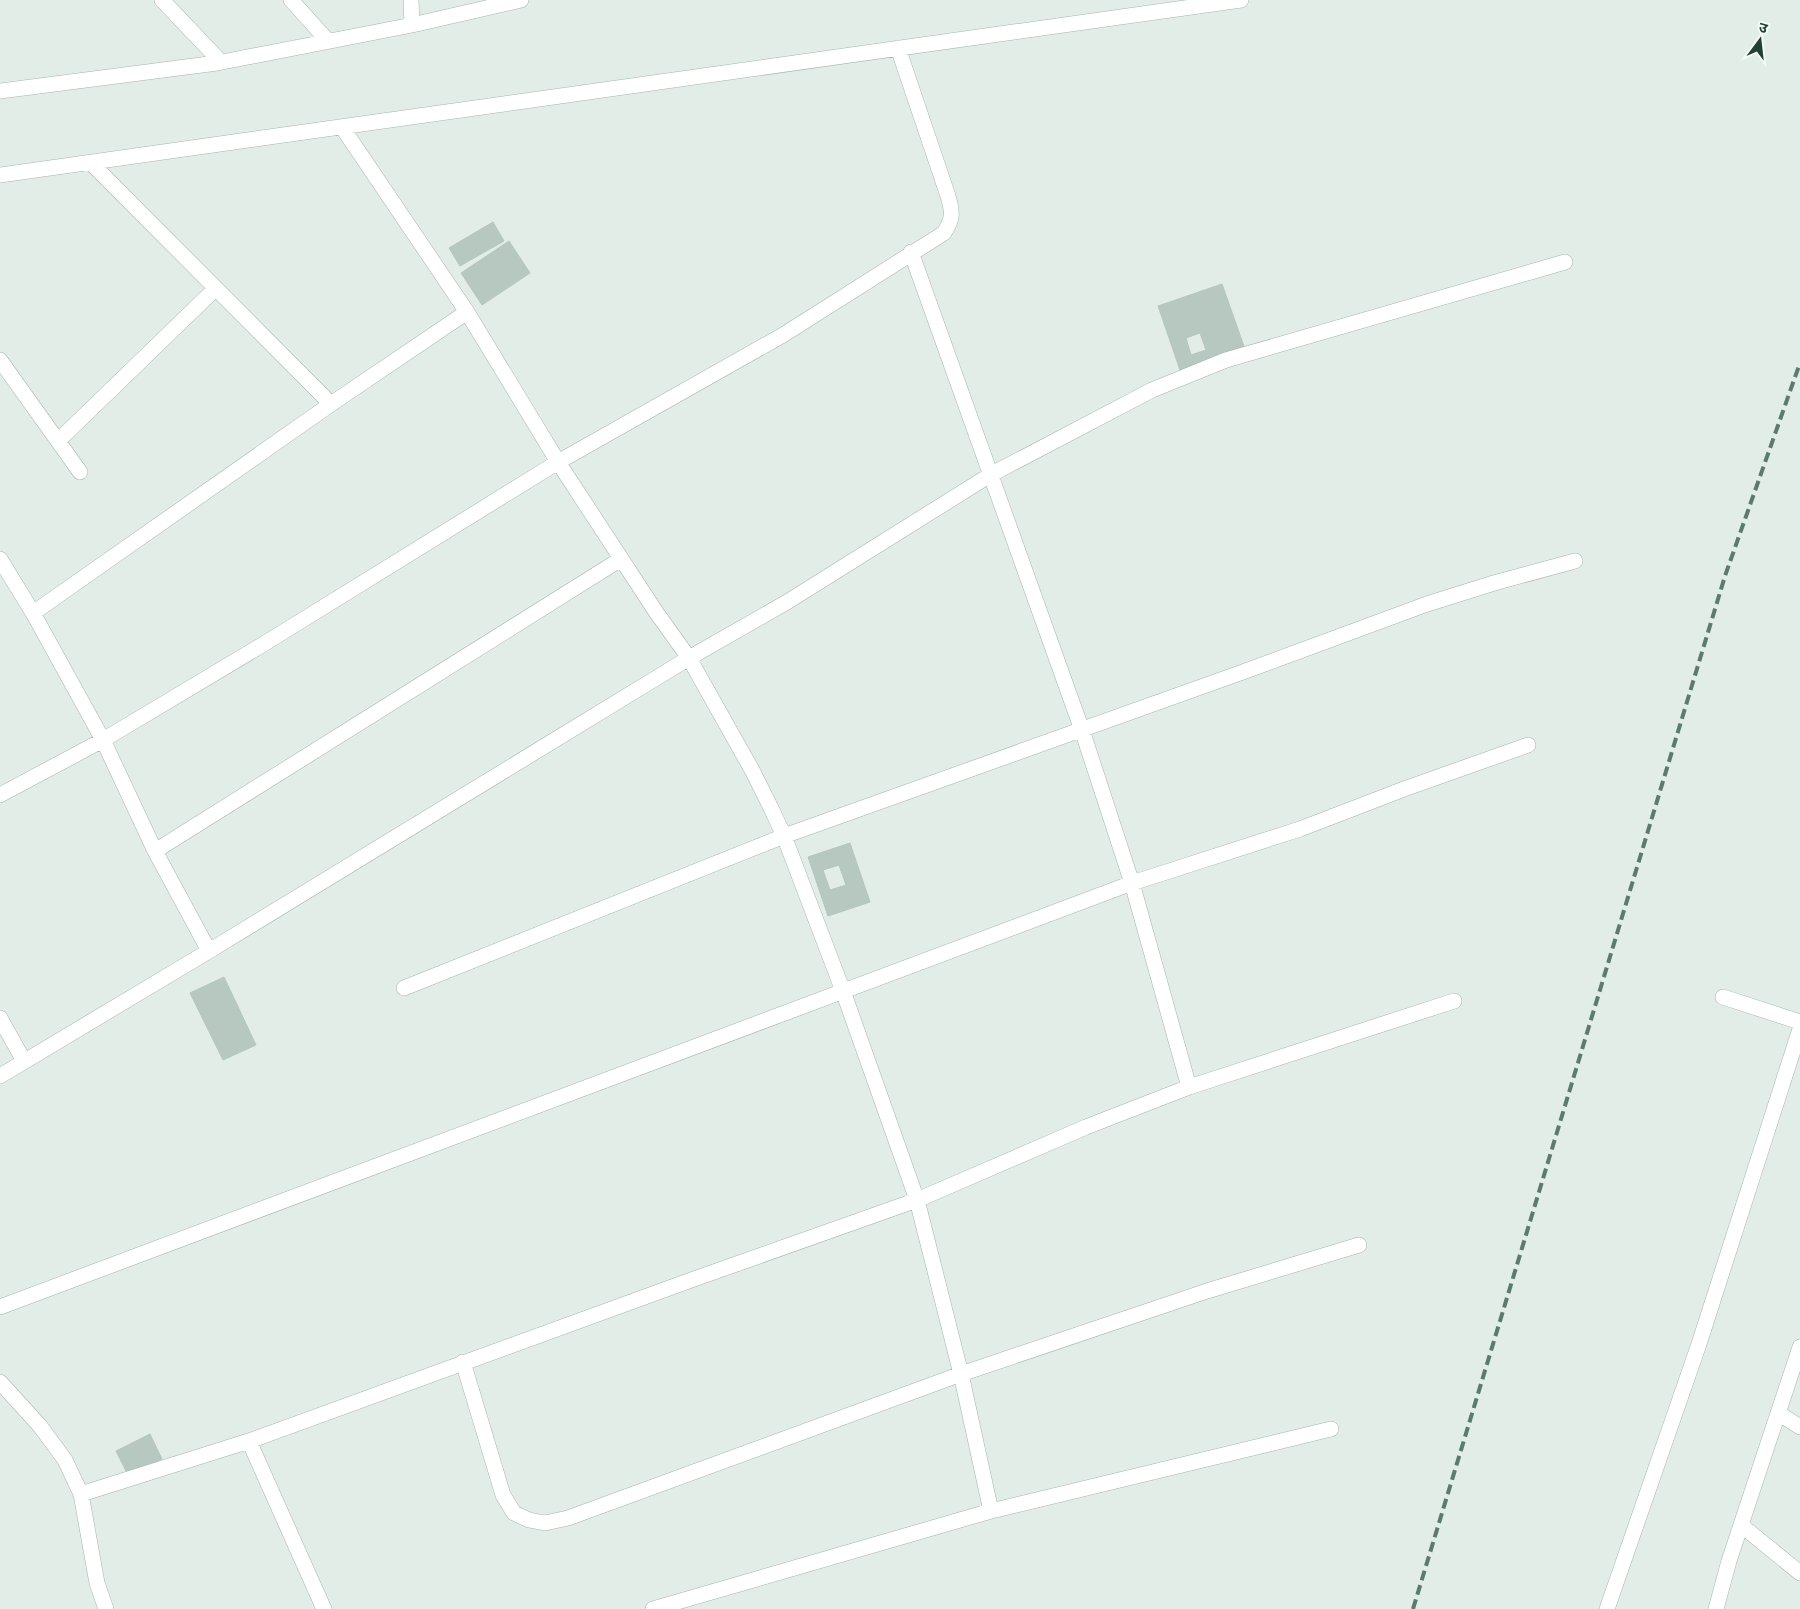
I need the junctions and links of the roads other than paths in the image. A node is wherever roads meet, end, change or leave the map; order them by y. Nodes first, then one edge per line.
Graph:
1 (162, 0) edge
2 (291, 0) edge
3 (410, 0) edge
4 (521, 0) edge
5 (1241, 0) edge
6 (412, 25) junction
7 (328, 42) junction
8 (898, 48) junction
9 (221, 62) junction
10 (0, 91) edge
11 (342, 127) junction
12 (91, 162) junction
13 (0, 175) edge
14 (912, 252) junction
15 (1565, 262) dead end
16 (215, 289) junction
17 (467, 312) junction
18 (0, 360) edge
19 (330, 404) junction
20 (58, 441) junction
21 (558, 462) junction
22 (80, 472) dead end
23 (990, 476) junction
24 (0, 559) edge
25 (621, 559) junction
26 (1574, 561) dead end
27 (33, 613) junction
28 (689, 658) junction
29 (1082, 730) junction
30 (103, 740) junction
31 (1528, 746) dead end
32 (0, 795) edge
33 (784, 836) junction
34 (155, 851) junction
35 (1132, 883) junction
36 (209, 951) junction
37 (404, 988) dead end
38 (843, 991) junction
39 (1723, 996) dead end
40 (1454, 1002) dead end
41 (0, 1018) edge
42 (1800, 1022) edge
43 (1800, 1029) edge
44 (24, 1061) junction
45 (0, 1076) edge
46 (1189, 1088) junction
47 (917, 1200) junction
48 (1359, 1245) dead end
49 (0, 1307) edge
50 (1800, 1347) edge
51 (463, 1362) junction
52 (961, 1374) junction
53 (0, 1382) edge
54 (1778, 1413) junction
55 (1800, 1427) edge
56 (1331, 1429) dead end
57 (249, 1441) junction
58 (81, 1494) junction
59 (991, 1511) junction
60 (1741, 1525) junction
61 (1800, 1573) edge
62 (106, 1609) edge
63 (324, 1609) edge
64 (653, 1609) edge
65 (1607, 1609) edge
66 (1716, 1609) edge

1 - 9 street
2 - 7 street
3 - 6 street
4 - 6 street
5 - 8 street
6 - 7 street
7 - 9 street
8 - 11 street
8 - 14 street
9 - 10 street
11 - 12 street
11 - 17 street
12 - 13 street
12 - 16 street
14 - 21 street
14 - 23 street
15 - 23 street
16 - 19 street
16 - 20 street
17 - 19 street
17 - 21 street
18 - 20 street
19 - 27 street
20 - 22 street
21 - 25 street
21 - 30 street
23 - 28 street
23 - 29 street
24 - 27 street
25 - 28 street
25 - 34 street
26 - 29 street
27 - 30 street
28 - 33 street
28 - 36 street
29 - 33 street
29 - 35 street
30 - 32 street
30 - 34 street
31 - 35 street
33 - 37 street
33 - 38 street
34 - 36 street
35 - 38 street
35 - 46 street
36 - 44 street
38 - 47 street
38 - 49 street
39 - 42 street
40 - 46 street
41 - 44 street
43 - 65 street
44 - 45 street
46 - 47 street
47 - 51 street
47 - 52 street
48 - 52 street
50 - 54 street
51 - 52 street
51 - 57 street
52 - 59 street
53 - 58 street
54 - 55 street
54 - 60 street
56 - 59 street
57 - 58 street
57 - 63 street
58 - 62 street
59 - 64 street
60 - 61 street
60 - 66 street

